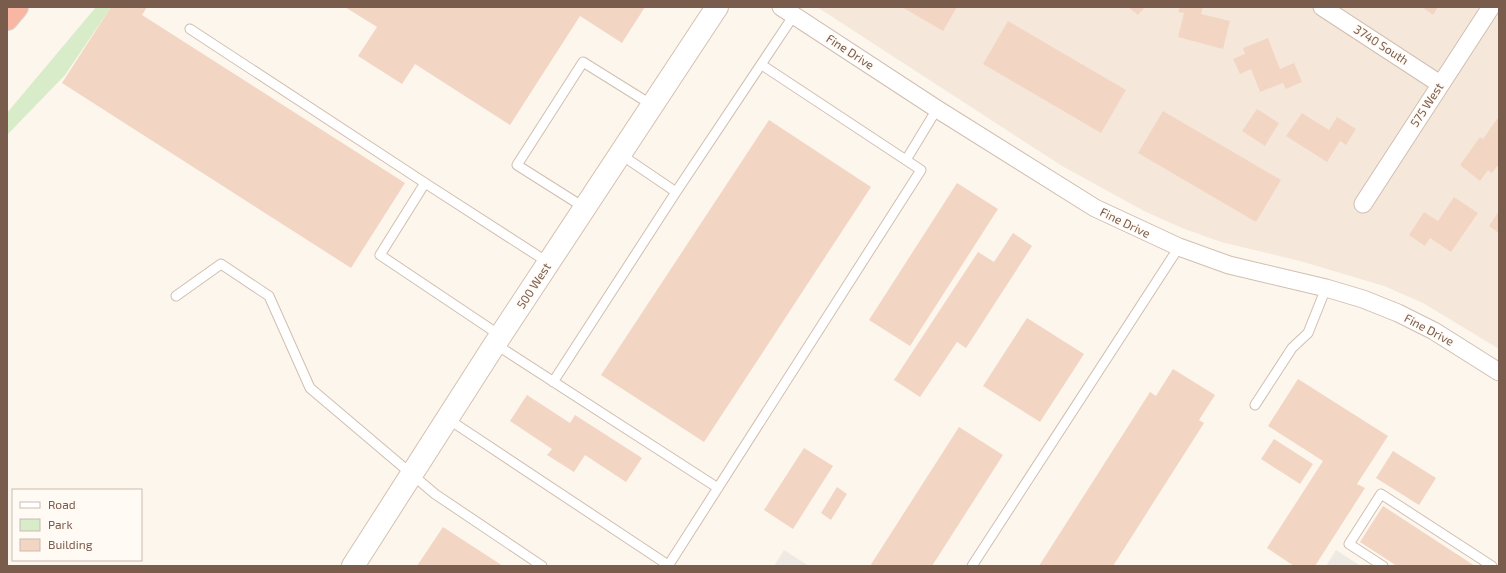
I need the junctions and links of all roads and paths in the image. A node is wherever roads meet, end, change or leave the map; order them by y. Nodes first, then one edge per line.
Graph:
1 (17, 7) edge
2 (717, 7) edge
3 (1322, 7) edge
4 (1491, 7) edge
5 (788, 11) edge
6 (7, 19) edge
7 (190, 29) dead end
8 (762, 65) junction
9 (1440, 84) junction
10 (652, 105) junction
11 (937, 109) junction
12 (620, 154) junction
13 (906, 160) junction
14 (425, 184) junction
15 (676, 192) junction
16 (1363, 204) dead end
17 (585, 208) junction
18 (1179, 247) junction
19 (549, 263) junction
20 (1326, 288) junction
21 (176, 296) dead end
22 (498, 340) junction
23 (1499, 372) edge
24 (553, 382) junction
25 (1255, 405) dead end
26 (448, 419) junction
27 (412, 474) junction
28 (718, 488) junction
29 (353, 566) edge
30 (542, 566) edge
31 (668, 566) edge
32 (972, 566) edge
33 (1383, 566) edge
34 (1492, 566) edge

1 - 6 highway
2 - 10 main road, 500 West
3 - 9 street, 3740 South
4 - 9 street, 575 West
5 - 8 lane
5 - 11 street, Fine Drive
7 - 14 lane
8 - 13 lane
8 - 15 lane
9 - 16 street, 575 West
10 - 12 main road, 500 West
10 - 17 lane
11 - 13 lane
11 - 18 street, Fine Drive
12 - 15 lane
12 - 17 main road, 500 West
13 - 28 lane
14 - 19 lane
14 - 22 lane
15 - 24 lane
17 - 19 main road, 500 West
18 - 20 street, Fine Drive
18 - 32 lane
19 - 22 main road, 500 West
20 - 23 street, Fine Drive
20 - 25 lane
21 - 27 lane
22 - 24 lane
22 - 26 main road, 500 West
24 - 28 lane
26 - 27 main road, 500 West
26 - 31 lane
27 - 29 main road, 500 West
27 - 30 lane
28 - 31 lane
33 - 34 lane

